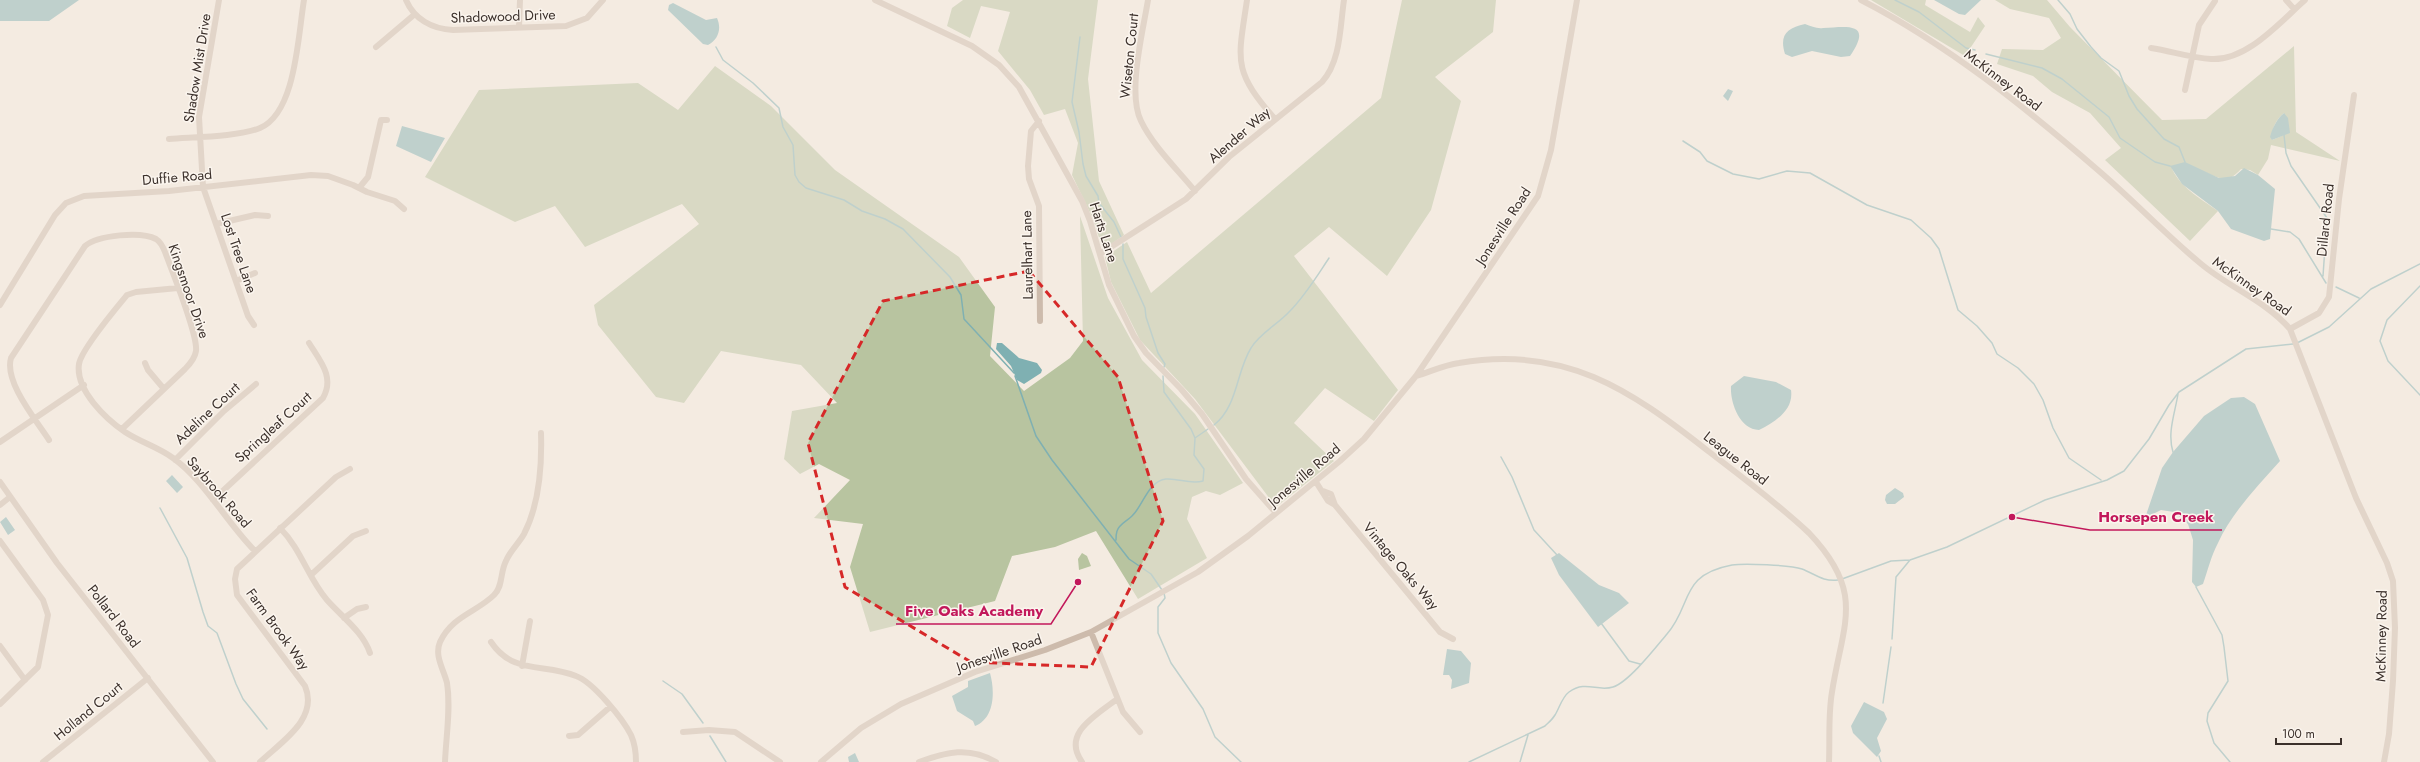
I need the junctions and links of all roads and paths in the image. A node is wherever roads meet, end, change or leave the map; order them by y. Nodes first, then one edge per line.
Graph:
1 (219, 0) edge
2 (304, 0) edge
3 (406, 0) edge
4 (520, 0) edge
5 (603, 0) edge
6 (875, 0) edge
7 (1148, 0) edge
8 (1247, 0) edge
9 (1344, 0) edge
10 (1577, 0) edge
11 (1861, 0) edge
12 (2286, 0) edge
13 (2305, 0) edge
14 (2215, 1) dead end
15 (2294, 10) junction
16 (414, 14) junction
17 (519, 27) junction
18 (376, 48) dead end
19 (2151, 48) dead end
20 (2192, 56) junction
21 (2185, 90) dead end
22 (2354, 95) dead end
23 (1275, 119) junction
24 (387, 120) dead end
25 (1039, 121) junction
26 (200, 136) junction
27 (169, 139) dead end
28 (203, 187) junction
29 (359, 188) junction
30 (1195, 191) junction
31 (404, 209) dead end
32 (268, 216) dead end
33 (216, 224) junction
34 (1100, 254) junction
35 (255, 273) dead end
36 (236, 281) junction
37 (178, 288) junction
38 (0, 305) edge
39 (1040, 321) dead end
40 (254, 325) dead end
41 (2290, 329) junction
42 (309, 343) dead end
43 (146, 363) dead end
44 (1416, 376) junction
45 (256, 384) dead end
46 (84, 385) junction
47 (164, 389) junction
48 (35, 418) junction
49 (122, 429) junction
50 (541, 433) dead end
51 (49, 440) dead end
52 (0, 442) edge
53 (175, 460) junction
54 (350, 469) dead end
55 (0, 482) edge
56 (1316, 482) junction
57 (10, 497) junction
58 (213, 500) junction
59 (0, 505) edge
60 (1276, 513) junction
61 (280, 528) junction
62 (366, 531) dead end
63 (0, 541) edge
64 (255, 551) junction
65 (311, 575) junction
66 (366, 607) dead end
67 (344, 618) junction
68 (530, 621) dead end
69 (1091, 632) junction
70 (1453, 639) dead end
71 (491, 642) dead end
72 (0, 646) edge
73 (370, 653) dead end
74 (522, 666) junction
75 (148, 678) junction
76 (25, 680) junction
77 (1117, 699) junction
78 (0, 704) edge
79 (610, 707) junction
80 (683, 732) dead end
81 (1140, 732) dead end
82 (569, 736) dead end
83 (824, 761) edge
84 (43, 762) edge
85 (212, 762) edge
86 (260, 762) edge
87 (445, 762) edge
88 (636, 762) edge
89 (780, 762) edge
90 (919, 762) edge
91 (996, 762) edge
92 (1082, 762) edge
93 (1830, 762) edge
94 (2384, 762) edge

1 - 26 street, Shadow Mist Drive
2 - 26 street
3 - 16 street, Shadowood Drive
4 - 17 street
5 - 17 street, Shadowood Drive
6 - 25 street, Harts Lane
7 - 30 street, Wiseton Court
8 - 23 street
9 - 23 street, Alender Way
10 - 44 street, Jonesville Road
11 - 41 street, McKinney Road
12 - 15 street
13 - 15 street
14 - 20 street
15 - 20 street
16 - 17 street, Shadowood Drive
16 - 18 street
19 - 20 street
20 - 21 street
22 - 41 street, Dillard Road
23 - 30 street, Alender Way
24 - 29 street
25 - 34 street, Harts Lane
25 - 39 street, Laurelhart Lane
26 - 27 street
26 - 28 street, Shadow Mist Drive
28 - 29 street, Duffie Road
28 - 33 street, Lost Tree Lane
28 - 38 street, Duffie Road
29 - 31 street, Duffie Road
30 - 34 street, Alender Way
32 - 33 street
33 - 36 street, Lost Tree Lane
34 - 60 street, Harts Lane
35 - 36 street
36 - 40 street, Lost Tree Lane
37 - 46 street, Saybrook Road
37 - 47 street, Kingsmoor Drive
37 - 48 street, Kingsmoor Drive
41 - 94 street, McKinney Road
42 - 58 street, Springleaf Court
43 - 47 street
44 - 56 street, Jonesville Road
44 - 93 street, League Road
45 - 53 street, Adeline Court
46 - 48 street
46 - 49 street, Saybrook Road
47 - 49 street, Kingsmoor Drive
48 - 51 street, Kingsmoor Drive
48 - 52 street
49 - 53 street, Saybrook Road
50 - 87 street
53 - 58 street, Saybrook Road
54 - 61 street, Farm Brook Way
55 - 57 street, Pollard Road
56 - 60 street, Jonesville Road
56 - 70 street, Vintage Oaks Way
57 - 59 street
57 - 75 street, Pollard Road
58 - 64 street, Saybrook Road
60 - 69 street, Jonesville Road
61 - 64 street, Farm Brook Way
61 - 65 street
62 - 65 street
63 - 76 street
64 - 86 street, Farm Brook Way
65 - 67 street
66 - 67 street
67 - 73 street
68 - 74 street
69 - 77 street
69 - 83 street, Jonesville Road
71 - 74 street
72 - 76 street
74 - 79 street
75 - 84 street, Holland Court
75 - 85 street, Pollard Road
76 - 78 street
77 - 81 street
77 - 92 street
79 - 82 street
79 - 88 street
80 - 89 street
90 - 91 street

